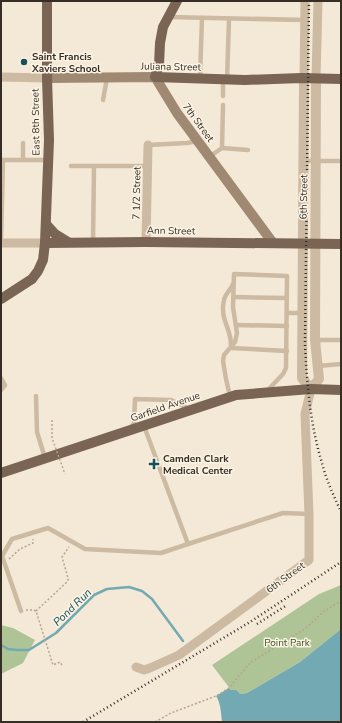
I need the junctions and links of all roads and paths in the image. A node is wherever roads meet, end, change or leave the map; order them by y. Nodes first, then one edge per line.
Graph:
1 (47, 1) edge
2 (177, 1) edge
3 (305, 1) edge
4 (318, 1) edge
5 (168, 17) junction
6 (202, 18) junction
7 (229, 19) junction
8 (305, 20) junction
9 (1, 77) edge
10 (155, 77) junction
11 (46, 78) junction
12 (107, 78) junction
13 (304, 78) junction
14 (316, 78) junction
15 (200, 79) junction
16 (341, 79) edge
17 (225, 80) junction
18 (223, 96) dead end
19 (103, 100) dead end
20 (222, 105) dead end
21 (198, 141) junction
22 (23, 143) dead end
23 (148, 145) joint
24 (222, 148) junction
25 (248, 150) dead end
26 (209, 157) junction
27 (2, 160) edge
28 (23, 160) junction
29 (48, 160) junction
30 (304, 161) junction
31 (341, 161) edge
32 (316, 162) junction
33 (71, 166) dead end
34 (94, 166) junction
35 (148, 166) junction
36 (46, 224) junction
37 (68, 242) junction
38 (93, 242) junction
39 (146, 242) junction
40 (1, 243) edge
41 (45, 243) junction
42 (273, 243) junction
43 (302, 244) junction
44 (314, 244) junction
45 (341, 244) edge
46 (234, 282) junction
47 (233, 297) junction
48 (287, 298) junction
49 (1, 299) edge
50 (287, 313) junction
51 (302, 313) junction
52 (236, 325) junction
53 (287, 326) junction
54 (315, 340) junction
55 (341, 340) edge
56 (231, 348) junction
57 (286, 351) junction
58 (341, 364) edge
59 (318, 366) junction
60 (1, 378) edge
61 (311, 389) junction
62 (1, 390) edge
63 (341, 390) edge
64 (266, 393) junction
65 (36, 396) dead end
66 (230, 396) junction
67 (193, 409) junction
68 (52, 420) dead end
69 (144, 426) junction
70 (129, 431) junction
71 (45, 458) junction
72 (1, 473) edge
73 (65, 474) dead end
74 (309, 514) junction
75 (32, 533) junction
76 (74, 542) junction
77 (188, 544) junction
78 (4, 562) junction
79 (341, 601) edge
80 (21, 611) joint
81 (36, 611) junction
82 (62, 665) dead end
83 (136, 668) dead end
84 (155, 722) edge

1 - 11 main road, East 8th Street
2 - 5 main road
3 - 8 street, 6th Street
4 - 14 street, 6th Street
5 - 6 lane
5 - 10 main road
6 - 7 lane
6 - 15 lane
7 - 8 lane
7 - 17 lane
8 - 13 street, 6th Street
9 - 11 street, Juliana Street
10 - 12 main road, Juliana Street
10 - 15 main road, Juliana Street
10 - 21 main road, 7th Street
11 - 12 main road, Juliana Street
11 - 29 main road, East 8th Street
12 - 19 lane
13 - 14 main road, Juliana Street
13 - 17 main road, Juliana Street
13 - 30 street, 6th Street
14 - 16 main road, Juliana Street
14 - 32 street, 6th Street
15 - 17 main road, Juliana Street
17 - 18 lane
20 - 24 lane
21 - 23 lane
21 - 26 main road, 7th Street
22 - 28 lane
23 - 35 street, 7 1/2 Street
24 - 25 lane
24 - 26 lane
26 - 42 main road, 7th Street
27 - 28 lane
27 - 40 lane
28 - 29 lane
29 - 36 main road, East 8th Street
30 - 32 lane
30 - 43 street, 6th Street
31 - 32 lane
32 - 44 street, 6th Street
33 - 34 lane
34 - 35 lane
34 - 38 lane
35 - 39 street, 7 1/2 Street
36 - 37 main road
36 - 41 main road, East 8th Street
37 - 38 main road, Ann Street
37 - 41 main road, Ann Street
38 - 39 main road, Ann Street
39 - 42 main road, Ann Street
40 - 41 street, Ann Street
41 - 49 main road, East 8th Street
42 - 43 main road, Ann Street
43 - 44 main road, Ann Street
43 - 51 street, 6th Street
44 - 45 main road, Ann Street
44 - 54 street, 6th Street
46 - 47 lane
46 - 48 lane
46 - 56 lane
47 - 48 lane
47 - 52 lane
48 - 50 lane
50 - 51 lane
50 - 53 lane
51 - 61 street, 6th Street
52 - 53 lane
52 - 56 lane
53 - 57 lane
54 - 55 lane
54 - 59 street, 6th Street
56 - 57 lane
56 - 66 lane
57 - 64 lane
58 - 59 lane
59 - 61 street, 6th Street
60 - 62 lane
61 - 63 main road, Garfield Avenue
61 - 64 main road, Garfield Avenue
61 - 74 street, 6th Street
64 - 66 main road, Garfield Avenue
65 - 71 lane
66 - 67 main road, Garfield Avenue
67 - 69 main road, Garfield Avenue
67 - 70 lane
68 - 73 path, bridge
69 - 70 main road, Garfield Avenue
69 - 77 lane
70 - 71 main road, Garfield Avenue
71 - 72 main road, Garfield Avenue
74 - 77 lane
74 - 83 street, 6th Street
75 - 76 lane
75 - 78 path
75 - 78 lane
76 - 77 lane
76 - 81 path
78 - 80 lane
79 - 84 path
80 - 81 path
81 - 82 path

